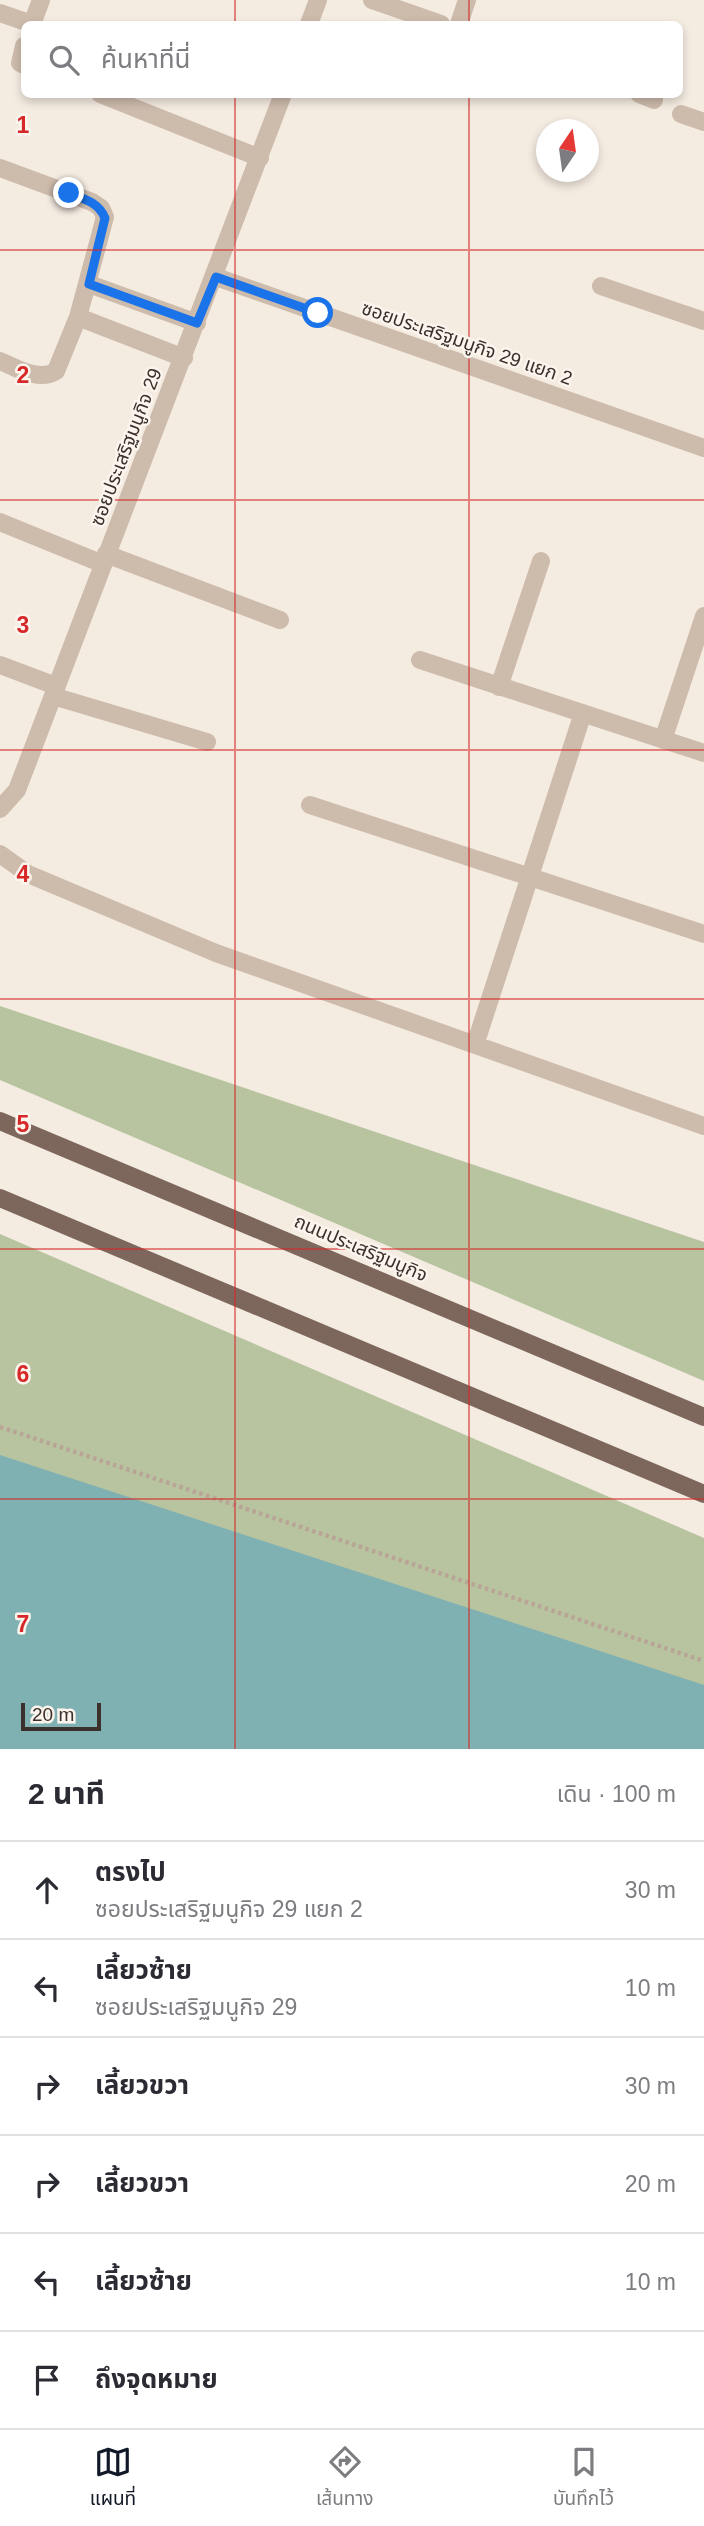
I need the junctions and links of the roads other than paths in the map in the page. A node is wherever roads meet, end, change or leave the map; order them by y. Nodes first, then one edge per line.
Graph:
1 (41, 0) edge
2 (318, 0) edge
3 (372, 0) edge
4 (467, 0) edge
5 (0, 13) edge
6 (23, 21) edge
7 (33, 21) edge
8 (310, 21) edge
9 (432, 21) edge
10 (460, 21) edge
11 (111, 98) edge
12 (135, 98) edge
13 (282, 98) edge
14 (681, 114) dead end
15 (704, 122) edge
16 (262, 153) junction
17 (0, 168) edge
18 (216, 277) junction
19 (89, 284) junction
20 (601, 286) dead end
21 (78, 317) junction
22 (704, 321) edge
23 (197, 323) junction
24 (184, 358) junction
25 (0, 361) edge
26 (704, 448) edge
27 (0, 522) edge
28 (104, 559) junction
29 (541, 561) dead end
30 (704, 616) edge
31 (281, 620) dead end
32 (420, 660) dead end
33 (0, 665) edge
34 (499, 687) junction
35 (54, 691) junction
36 (583, 713) junction
37 (663, 740) junction
38 (207, 742) dead end
39 (704, 753) edge
40 (310, 805) dead end
41 (0, 809) edge
42 (0, 853) edge
43 (528, 878) junction
44 (704, 934) edge
45 (475, 1045) junction
46 (0, 1121) edge
47 (704, 1126) edge
48 (0, 1198) edge
49 (704, 1417) edge
50 (704, 1494) edge

1 - 7 street
2 - 8 street
3 - 9 street
4 - 10 street
5 - 6 street
11 - 16 street
12 - 16 street
13 - 16 street, ซอยประเสริฐมนูกิจ 29
14 - 15 street
16 - 18 street, ซอยประเสริฐมนูกิจ 29
17 - 19 street
18 - 23 street, ซอยประเสริฐมนูกิจ 29
18 - 26 street, ซอยประเสริฐมนูกิจ 29 แยก 2
19 - 21 street
19 - 23 street
20 - 22 street
21 - 24 street
21 - 25 street
23 - 24 street, ซอยประเสริฐมนูกิจ 29
24 - 28 street, ซอยประเสริฐมนูกิจ 29
27 - 28 street
28 - 31 street
28 - 35 street, ซอยประเสริฐมนูกิจ 29
29 - 34 street
30 - 37 street
32 - 34 street
33 - 35 street
34 - 36 street
35 - 38 street
35 - 41 street, ซอยประเสริฐมนูกิจ 29
36 - 37 street
36 - 43 street
37 - 39 street
40 - 43 street
42 - 45 street
43 - 44 street
43 - 45 street
45 - 47 street
46 - 49 main road, ถนนประเสริฐมนูกิจ
48 - 50 main road

